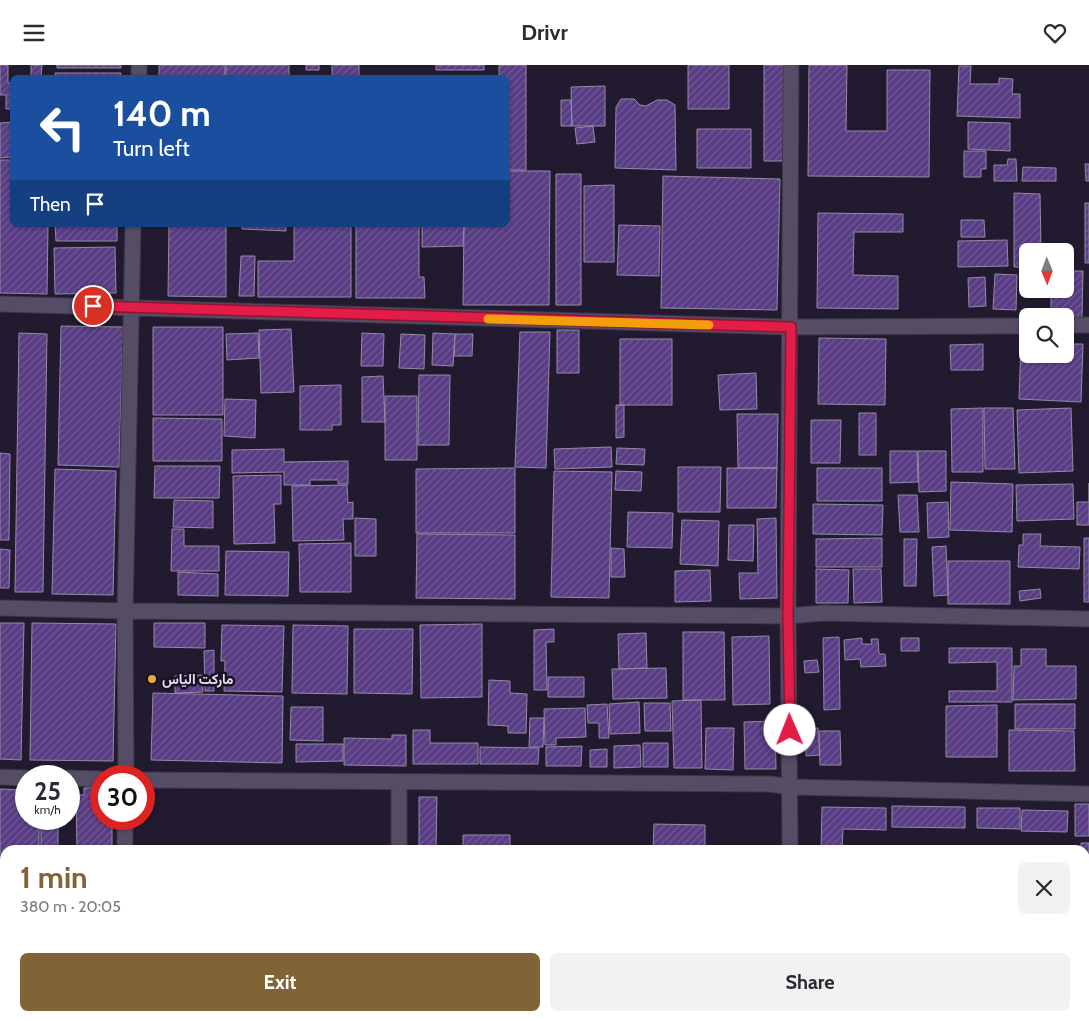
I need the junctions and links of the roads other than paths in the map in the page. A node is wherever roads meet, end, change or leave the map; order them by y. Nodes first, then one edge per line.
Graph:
1 (792, 65) edge
2 (133, 227) edge
3 (0, 304) edge
4 (130, 307) junction
5 (1074, 325) edge
6 (1089, 325) edge
7 (1019, 326) edge
8 (791, 327) junction
9 (0, 608) edge
10 (124, 611) junction
11 (788, 616) junction
12 (1089, 619) edge
13 (126, 765) edge
14 (0, 777) edge
15 (15, 777) edge
16 (155, 780) edge
17 (398, 783) junction
18 (791, 787) junction
19 (1089, 794) edge
20 (125, 830) edge
21 (125, 845) edge
22 (399, 845) edge
23 (790, 845) edge

1 - 8 street
2 - 4 street
3 - 4 street
4 - 8 street
4 - 10 street
5 - 6 street
7 - 8 street
8 - 11 street
9 - 10 street
10 - 11 street
10 - 13 street
11 - 12 street
11 - 18 street
14 - 15 street
16 - 17 street
17 - 18 street
17 - 22 street
18 - 19 street
18 - 23 street
20 - 21 street

